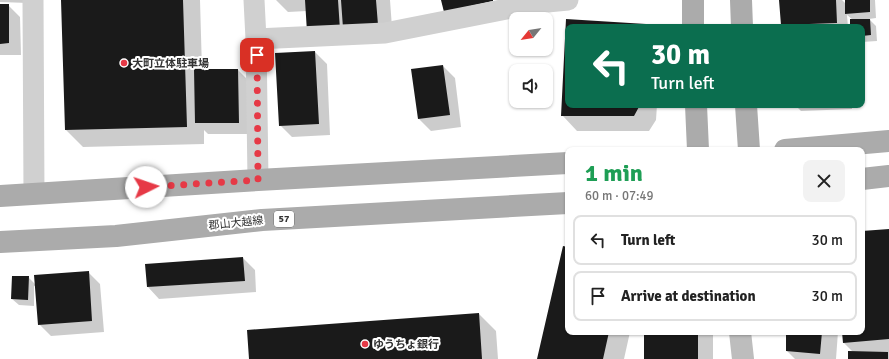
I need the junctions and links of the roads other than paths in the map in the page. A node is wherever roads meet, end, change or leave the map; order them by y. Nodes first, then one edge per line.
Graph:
1 (34, 0) edge
2 (254, 0) edge
3 (568, 0) edge
4 (693, 0) edge
5 (741, 0) edge
6 (693, 24) edge
7 (742, 24) edge
8 (256, 39) junction
9 (696, 108) edge
10 (746, 108) edge
11 (889, 141) edge
12 (698, 147) edge
13 (749, 147) edge
14 (820, 147) edge
15 (565, 163) edge
16 (889, 176) edge
17 (865, 179) edge
18 (258, 180) junction
19 (34, 194) junction
20 (0, 196) edge
21 (565, 202) edge
22 (0, 242) edge
23 (740, 335) edge
24 (743, 359) edge

1 - 19 street
2 - 8 street
3 - 8 street
4 - 6 main road
5 - 7 main road
8 - 18 street
9 - 12 main road
10 - 13 main road
11 - 14 main road
15 - 18 main road
16 - 17 main road
18 - 19 main road
19 - 20 main road
21 - 22 main road, 郡山大越線 / 57
23 - 24 main road

